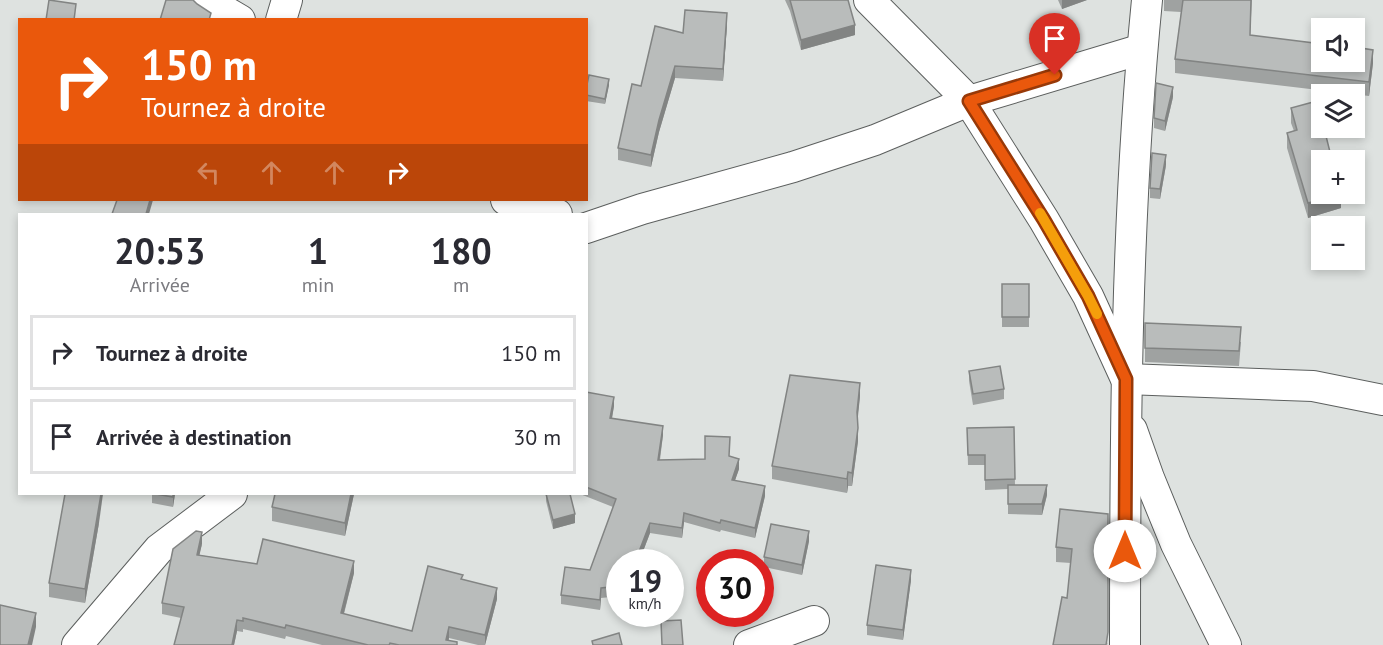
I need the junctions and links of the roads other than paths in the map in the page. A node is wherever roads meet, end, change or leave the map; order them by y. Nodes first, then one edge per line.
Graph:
1 (206, 0) edge
2 (287, 0) edge
3 (868, 0) edge
4 (1147, 0) edge
5 (237, 18) edge
6 (281, 18) edge
7 (1142, 49) junction
8 (969, 101) junction
9 (510, 201) edge
10 (550, 213) edge
11 (592, 223) edge
12 (1126, 379) junction
13 (1383, 400) edge
14 (1125, 411) junction
15 (231, 495) edge
16 (814, 621) dead end
17 (77, 645) edge
18 (749, 645) edge
19 (1125, 645) edge
20 (1226, 645) edge

1 - 5 street
2 - 6 street
3 - 8 street
4 - 7 street
7 - 8 street
7 - 12 street
8 - 11 street
8 - 12 street
9 - 10 street
12 - 13 street
12 - 14 street
14 - 19 street
14 - 20 street
15 - 17 street
16 - 18 street

